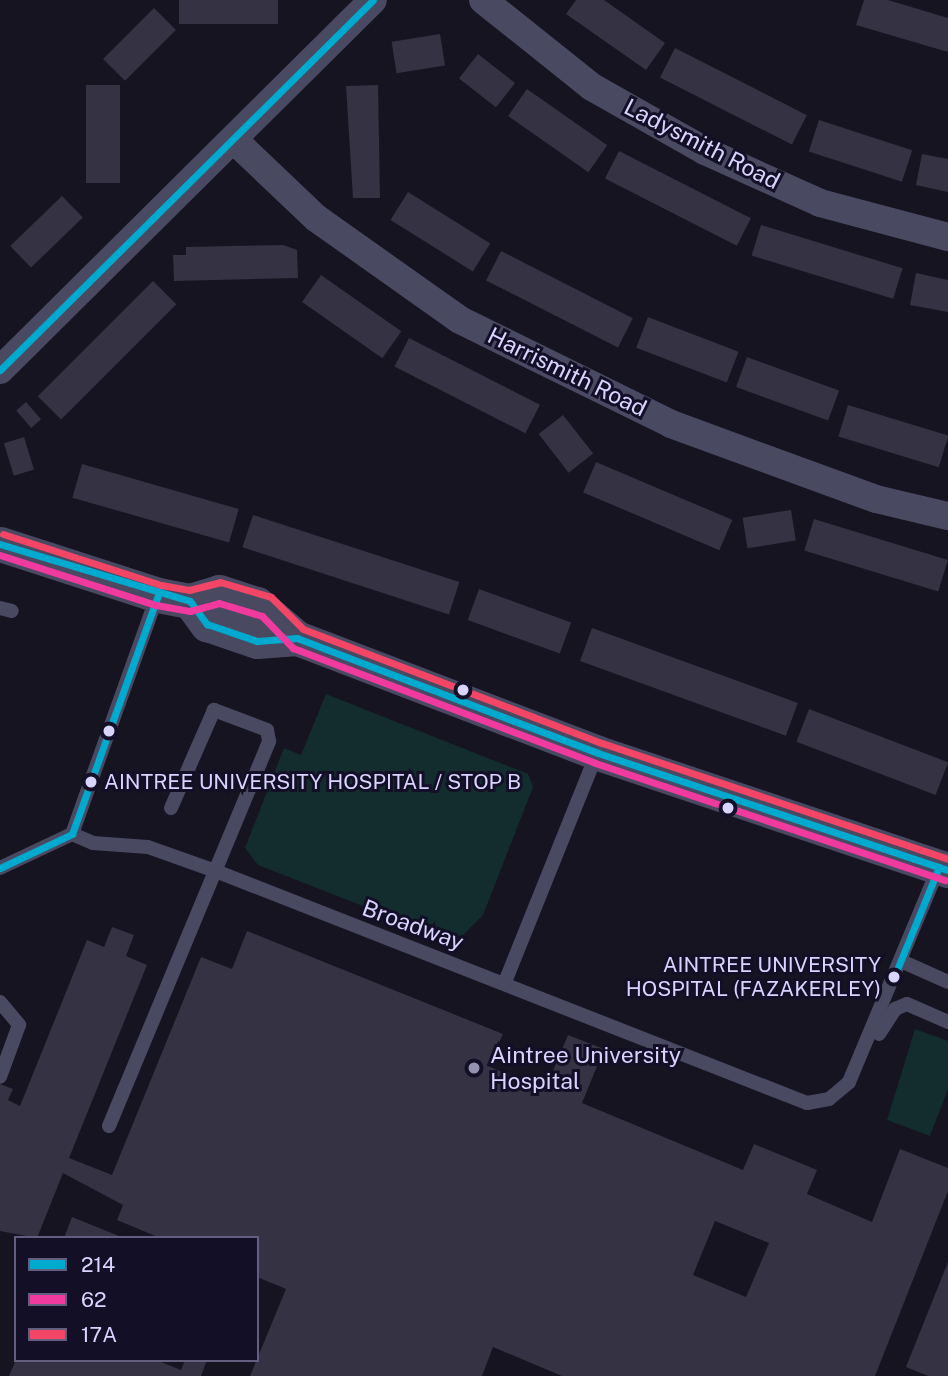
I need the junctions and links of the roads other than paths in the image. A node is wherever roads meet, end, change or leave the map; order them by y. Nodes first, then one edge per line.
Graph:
1 (373, 0) edge
2 (483, 0) edge
3 (234, 140) junction
4 (948, 237) edge
5 (0, 370) edge
6 (948, 516) edge
7 (0, 544) edge
8 (174, 598) junction
9 (597, 753) junction
10 (170, 808) dead end
11 (72, 834) junction
12 (0, 868) edge
13 (943, 868) edge
14 (214, 870) junction
15 (901, 961) junction
16 (505, 982) junction
17 (948, 982) edge
18 (0, 1002) edge
19 (948, 1022) edge
20 (862, 1058) junction
21 (0, 1077) edge
22 (110, 1126) dead end

1 - 3 street
2 - 4 street, Ladysmith Road
3 - 5 street
3 - 6 street, Harrismith Road
7 - 8 street
8 - 9 street
8 - 11 lane
9 - 13 street
9 - 16 lane
10 - 14 lane
11 - 12 lane
11 - 14 lane, Broadway
13 - 15 lane
14 - 16 lane, Broadway
14 - 22 lane
15 - 17 lane
15 - 20 lane
16 - 20 lane, Broadway
18 - 21 lane
19 - 20 lane

